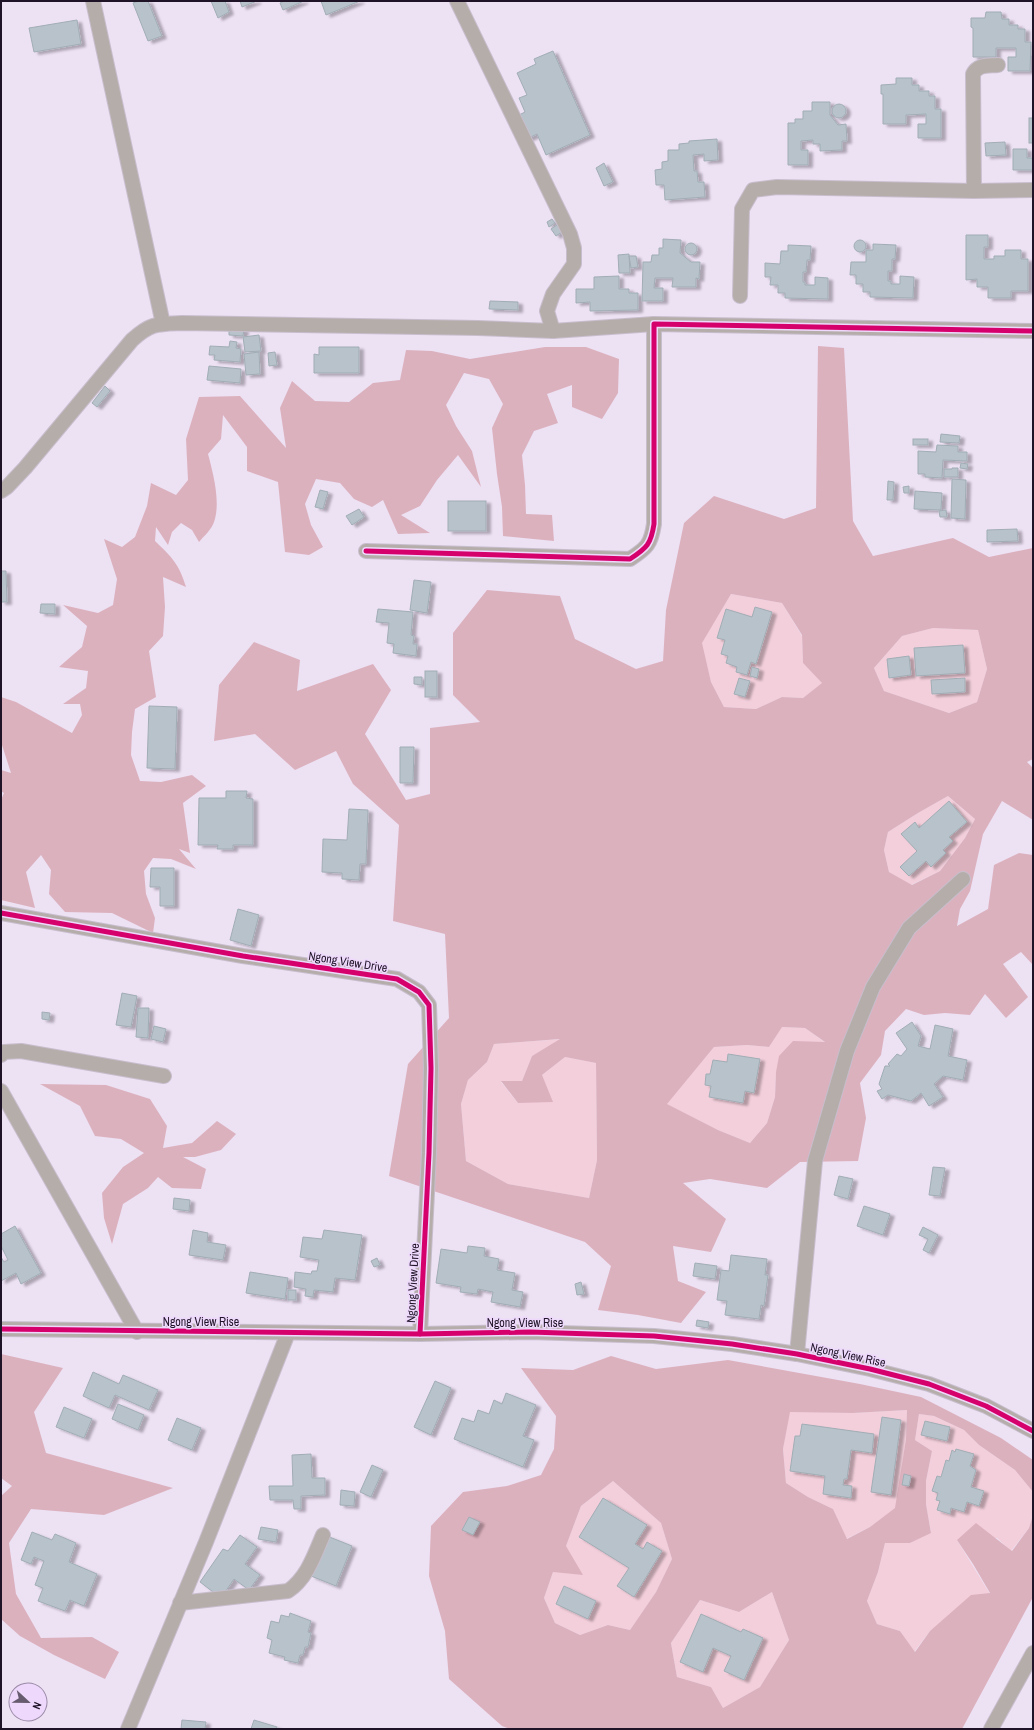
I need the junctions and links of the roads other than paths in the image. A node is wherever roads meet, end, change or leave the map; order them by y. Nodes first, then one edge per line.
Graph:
1 (93, 1) edge
2 (457, 1) edge
3 (998, 65) dead end
4 (1033, 190) edge
5 (974, 191) junction
6 (740, 296) dead end
7 (162, 324) junction
8 (654, 324) junction
9 (553, 331) junction
10 (1033, 331) edge
11 (1, 491) edge
12 (366, 551) dead end
13 (963, 879) dead end
14 (1, 913) edge
15 (1, 1055) edge
16 (164, 1076) dead end
17 (1, 1091) edge
18 (1, 1329) edge
19 (137, 1332) junction
20 (288, 1333) junction
21 (420, 1334) junction
22 (797, 1354) junction
23 (1033, 1431) edge
24 (323, 1536) dead end
25 (180, 1603) junction
26 (1033, 1653) edge
27 (128, 1729) edge
28 (991, 1729) edge

1 - 7 street
2 - 9 street
3 - 5 street
4 - 5 street
5 - 6 street
7 - 9 street
7 - 11 street
8 - 9 street
8 - 10 street
8 - 12 street
13 - 22 street
14 - 21 street, Ngong View Drive
15 - 16 street
17 - 19 street
18 - 19 street, Ngong View Rise
19 - 20 street, Ngong View Rise
20 - 21 street, Ngong View Rise
20 - 25 street
21 - 22 street, Ngong View Rise
22 - 23 street, Ngong View Rise
24 - 25 street
25 - 27 street
26 - 28 street

